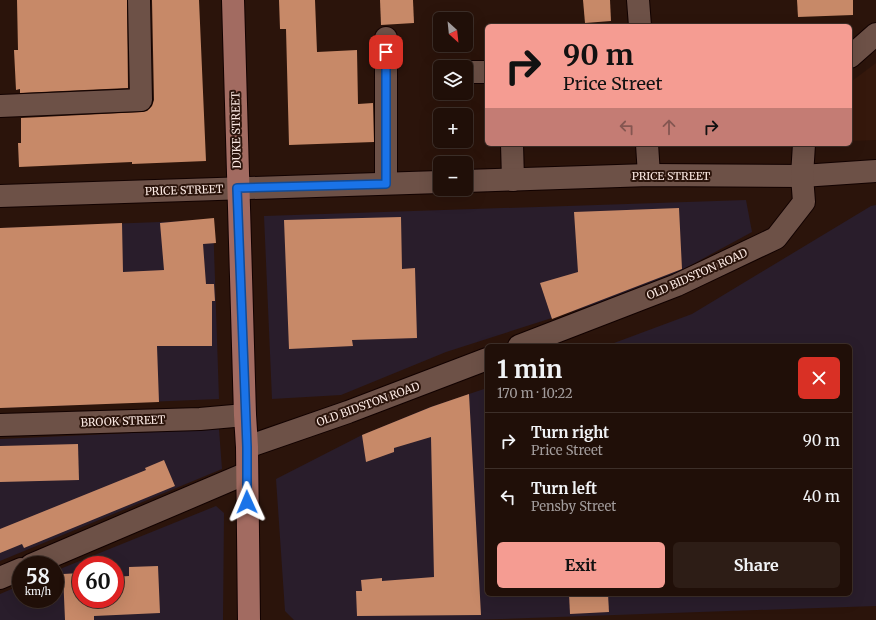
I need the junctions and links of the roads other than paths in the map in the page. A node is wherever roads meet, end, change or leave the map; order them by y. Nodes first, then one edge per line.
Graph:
1 (139, 0) edge
2 (233, 0) edge
3 (638, 0) edge
4 (640, 24) edge
5 (876, 34) edge
6 (386, 38) dead end
7 (852, 55) edge
8 (473, 72) edge
9 (485, 72) edge
10 (0, 106) edge
11 (512, 146) edge
12 (647, 146) edge
13 (804, 146) edge
14 (876, 171) edge
15 (648, 175) junction
16 (802, 176) junction
17 (514, 180) junction
18 (473, 181) edge
19 (433, 182) edge
20 (386, 184) junction
21 (237, 188) junction
22 (0, 196) edge
23 (524, 344) edge
24 (485, 360) edge
25 (245, 415) junction
26 (0, 425) edge
27 (247, 447) junction
28 (247, 473) junction
29 (52, 556) edge
30 (12, 573) edge
31 (0, 578) edge
32 (250, 620) edge

1 - 10 street
2 - 21 main road, DUKE STREET
3 - 4 street
5 - 7 street
6 - 20 street
8 - 9 street
11 - 17 street
12 - 15 street
13 - 16 street, OLD BIDSTON ROAD
14 - 16 street, PRICE STREET
15 - 16 street, PRICE STREET
15 - 17 street, PRICE STREET
16 - 23 street, OLD BIDSTON ROAD
17 - 18 street, PRICE STREET
19 - 20 street, PRICE STREET
20 - 21 street, PRICE STREET
21 - 22 street, PRICE STREET
21 - 25 main road, DUKE STREET
24 - 27 street, OLD BIDSTON ROAD
25 - 26 street, BROOK STREET
25 - 27 main road, DUKE STREET
27 - 28 main road, DUKE STREET
28 - 29 street
28 - 32 main road, DUKE STREET
30 - 31 street

